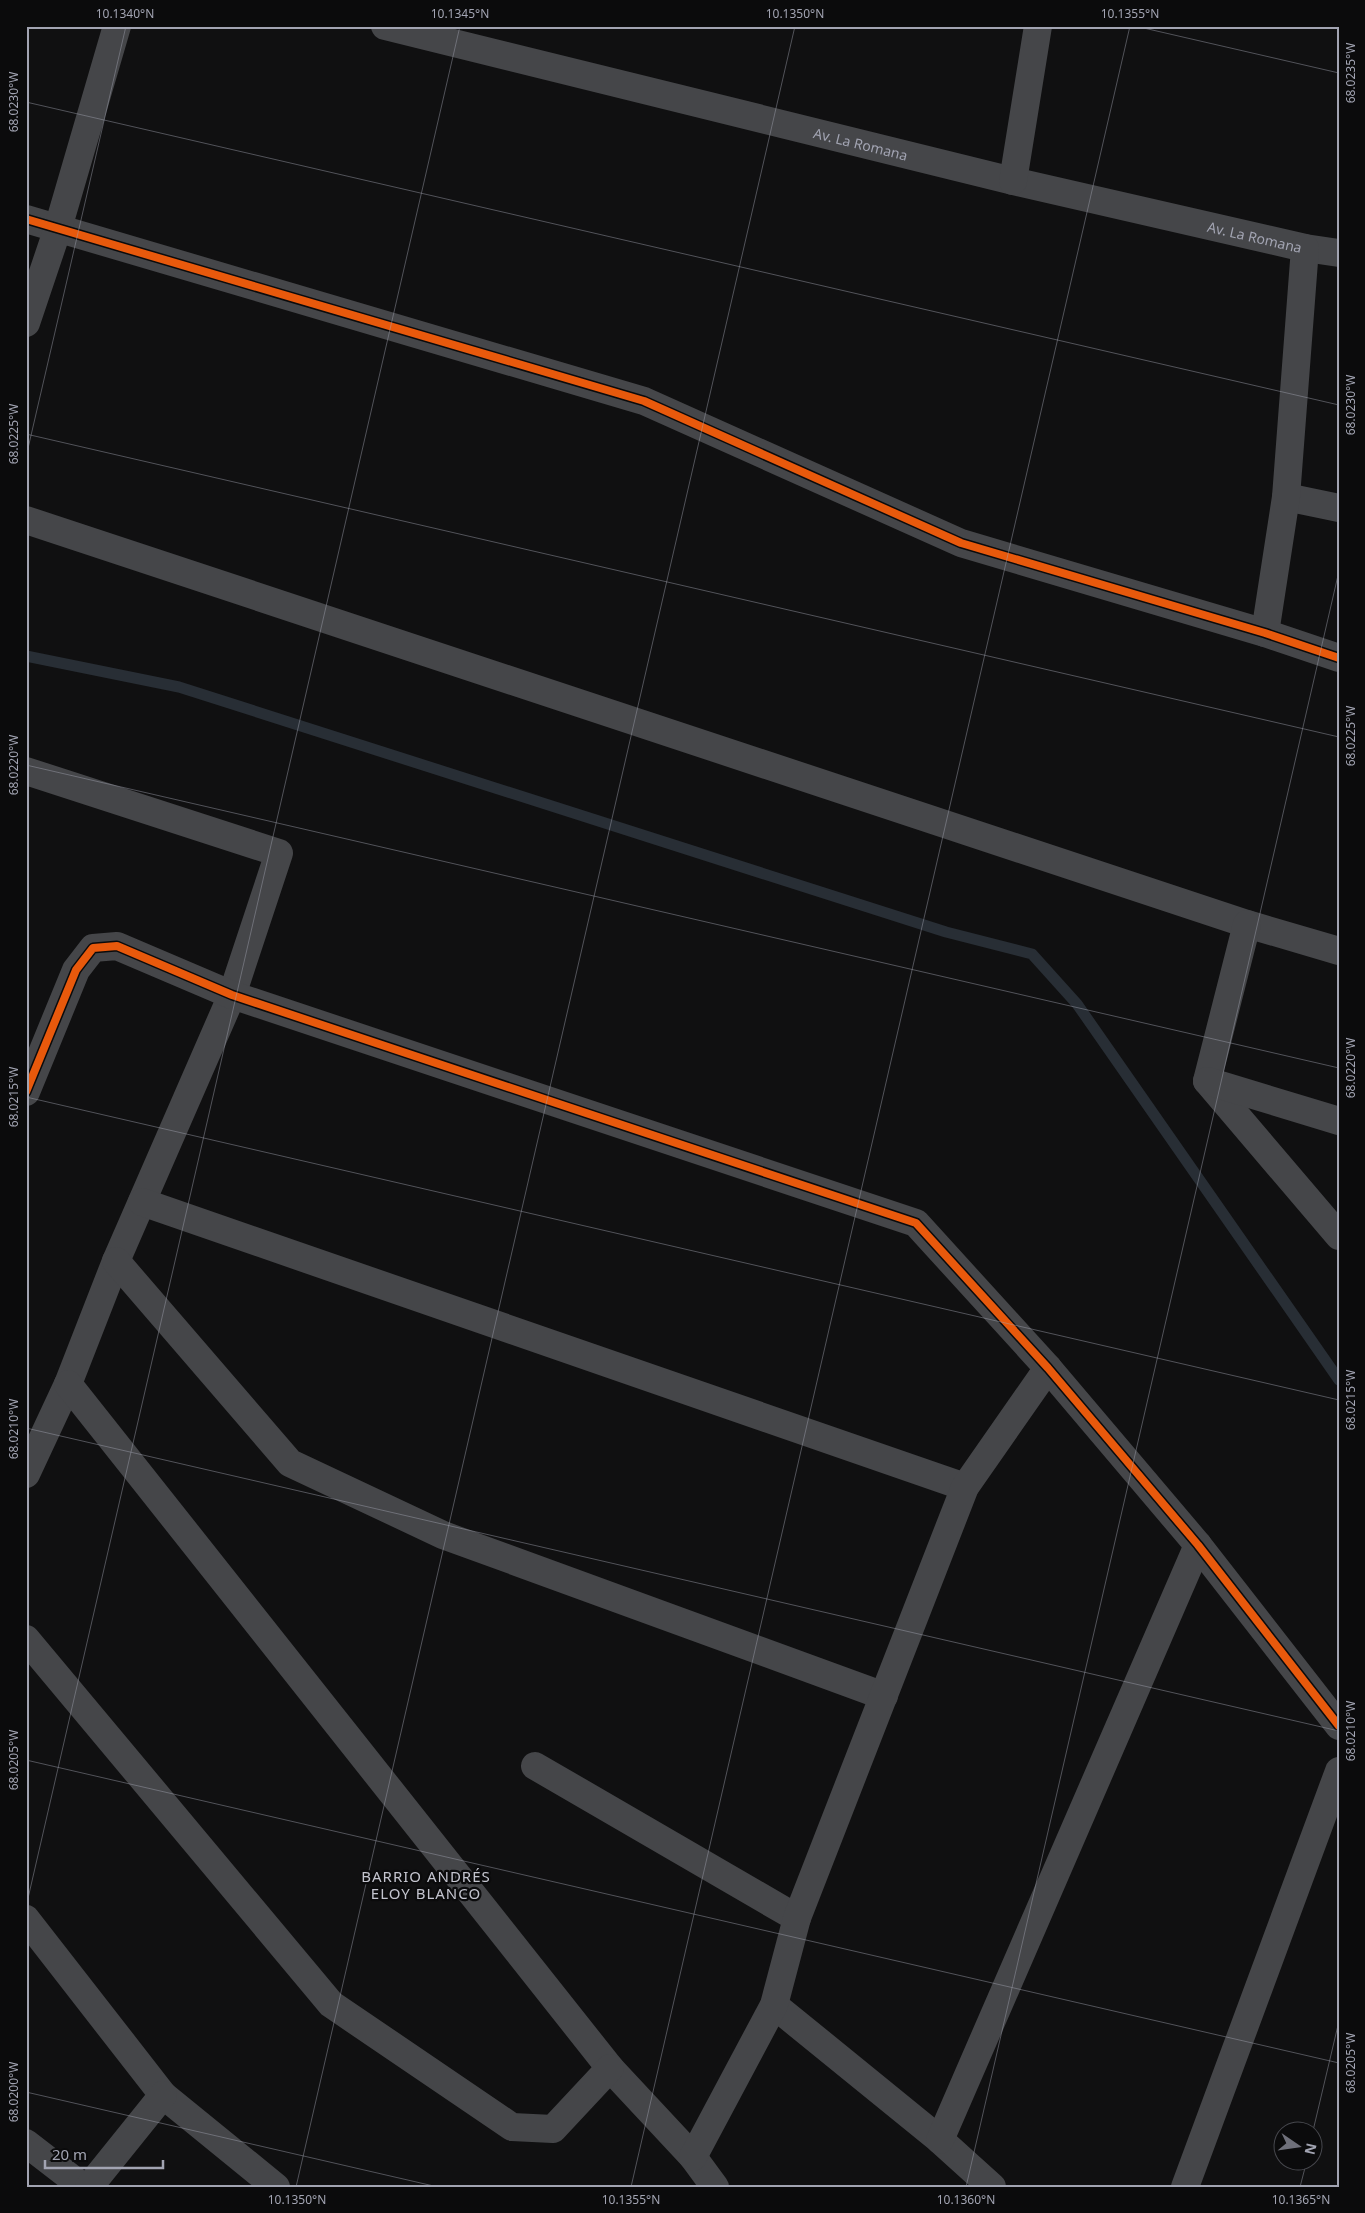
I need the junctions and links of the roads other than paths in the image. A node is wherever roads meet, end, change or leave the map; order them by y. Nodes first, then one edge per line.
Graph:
1 (116, 26) edge
2 (385, 26) edge
3 (1038, 26) edge
4 (1013, 181) junction
5 (26, 219) edge
6 (58, 228) junction
7 (1305, 248) junction
8 (1339, 253) edge
9 (26, 323) edge
10 (1286, 497) junction
11 (1339, 508) edge
12 (26, 520) edge
13 (1266, 633) junction
14 (1339, 658) edge
15 (26, 770) edge
16 (1247, 924) junction
17 (1339, 951) edge
18 (232, 995) junction
19 (1207, 1081) junction
20 (26, 1092) edge
21 (1339, 1121) edge
22 (142, 1202) junction
23 (1339, 1236) edge
24 (116, 1261) junction
25 (1048, 1368) junction
26 (68, 1384) junction
27 (26, 1474) edge
28 (965, 1487) junction
29 (1198, 1545) junction
30 (26, 1639) edge
31 (884, 1696) junction
32 (1339, 1726) edge
33 (535, 1766) dead end
34 (1339, 1771) edge
35 (26, 1918) edge
36 (797, 1918) junction
37 (774, 2005) junction
38 (610, 2068) junction
39 (163, 2095) junction
40 (940, 2140) junction
41 (26, 2143) edge
42 (693, 2157) junction
43 (84, 2187) edge
44 (89, 2187) edge
45 (276, 2187) edge
46 (715, 2187) edge
47 (992, 2187) edge
48 (1185, 2187) edge

1 - 6 street
2 - 4 street, Av. La Romana
3 - 4 street
4 - 7 street, Av. La Romana
5 - 6 street
6 - 9 street
6 - 13 street
7 - 8 street, Av. La Romana
7 - 10 street
10 - 11 street
10 - 13 street
12 - 16 street
13 - 14 street
15 - 18 street
16 - 17 street
16 - 19 street
18 - 20 street
18 - 22 street
18 - 25 street
19 - 21 street
19 - 23 street
22 - 24 street
22 - 28 street
24 - 26 street
24 - 31 street
25 - 28 street
25 - 29 street
26 - 27 street
26 - 38 street
28 - 31 street
29 - 32 street
29 - 40 street
30 - 38 street
31 - 36 street
33 - 36 street
34 - 48 street
35 - 39 street
36 - 37 street
37 - 40 street
37 - 42 street
38 - 42 street
39 - 44 street
39 - 45 street
40 - 47 street
41 - 43 street
42 - 46 street

